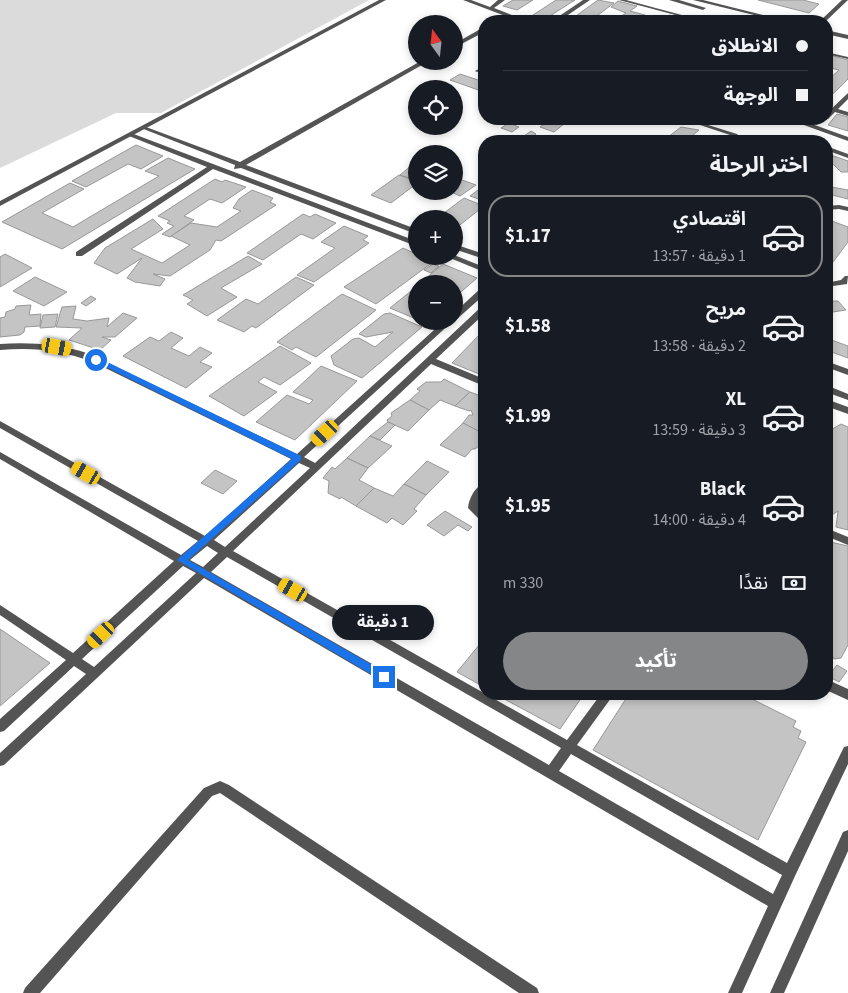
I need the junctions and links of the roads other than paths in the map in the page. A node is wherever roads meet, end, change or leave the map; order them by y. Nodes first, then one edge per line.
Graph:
1 (383, 0) edge
2 (466, 0) edge
3 (502, 0) edge
4 (586, 0) edge
5 (621, 0) edge
6 (672, 0) edge
7 (696, 0) edge
8 (836, 0) edge
9 (844, 1) edge
10 (490, 9) junction
11 (507, 15) edge
12 (564, 15) edge
13 (679, 15) edge
14 (733, 15) edge
15 (759, 15) edge
16 (829, 15) edge
17 (478, 32) edge
18 (833, 34) edge
19 (848, 37) edge
20 (463, 41) edge
21 (833, 41) edge
22 (848, 44) edge
23 (833, 55) edge
24 (848, 58) edge
25 (410, 70) edge
26 (848, 95) edge
27 (834, 110) joint
28 (848, 114) edge
29 (704, 125) edge
30 (808, 125) edge
31 (819, 125) edge
32 (144, 128) junction
33 (816, 128) junction
34 (131, 135) junction
35 (735, 135) edge
36 (848, 139) edge
37 (833, 151) edge
38 (848, 156) edge
39 (241, 165) junction
40 (213, 166) junction
41 (229, 172) junction
42 (0, 204) edge
43 (833, 207) edge
44 (848, 209) edge
45 (408, 229) edge
46 (408, 241) edge
47 (463, 250) edge
48 (79, 254) dead end
49 (478, 256) edge
50 (463, 262) edge
51 (478, 268) edge
52 (848, 278) edge
53 (833, 283) edge
54 (478, 295) edge
55 (463, 309) edge
56 (478, 314) edge
57 (439, 330) edge
58 (0, 347) edge
59 (430, 360) junction
60 (833, 367) edge
61 (848, 372) edge
62 (478, 380) edge
63 (833, 391) edge
64 (848, 397) edge
65 (833, 405) edge
66 (848, 410) edge
67 (0, 424) edge
68 (0, 455) edge
69 (298, 458) junction
70 (316, 467) junction
71 (478, 494) edge
72 (478, 512) edge
73 (833, 535) edge
74 (206, 541) junction
75 (848, 541) edge
76 (224, 551) junction
77 (182, 560) junction
78 (202, 572) junction
79 (0, 609) edge
80 (74, 659) junction
81 (94, 673) junction
82 (833, 688) edge
83 (848, 695) edge
84 (478, 696) edge
85 (486, 700) edge
86 (603, 700) edge
87 (0, 727) edge
88 (568, 747) junction
89 (848, 751) edge
90 (0, 761) edge
91 (550, 773) junction
92 (848, 836) edge
93 (790, 872) junction
94 (776, 903) junction
95 (30, 993) edge
96 (532, 993) edge
97 (735, 993) edge
98 (777, 993) edge

1 - 32 street
2 - 10 street
3 - 10 street
4 - 12 street
5 - 13 lane
6 - 14 street
7 - 15 street
8 - 9 street
9 - 16 street
10 - 11 street
17 - 20 street
18 - 19 street
21 - 22 street
23 - 24 lane
25 - 39 street
26 - 27 street
27 - 28 street
29 - 35 lane
30 - 33 street
31 - 33 street
32 - 34 street
32 - 39 street
33 - 36 street
34 - 40 street
34 - 42 street
37 - 38 street
39 - 41 street
39 - 45 street
40 - 41 street
40 - 48 street
41 - 46 street
43 - 44 street
47 - 49 street
50 - 51 street
52 - 53 street
54 - 55 street
56 - 59 street
57 - 69 street
58 - 69 street
59 - 62 street
59 - 70 street
60 - 61 street
63 - 64 street
65 - 66 street
67 - 74 street
68 - 77 street
69 - 70 street
69 - 74 street
70 - 76 street
71 - 72 street
73 - 75 street
74 - 76 street
74 - 77 street
76 - 78 street
76 - 84 street
77 - 78 street
77 - 80 street
78 - 81 street
78 - 91 street
79 - 80 street
80 - 81 street
80 - 87 street
81 - 90 street
82 - 83 street
85 - 88 street
86 - 88 street
88 - 91 street
88 - 93 street
89 - 93 street
91 - 94 street
92 - 98 street
93 - 94 street
94 - 97 street
95 - 96 street

